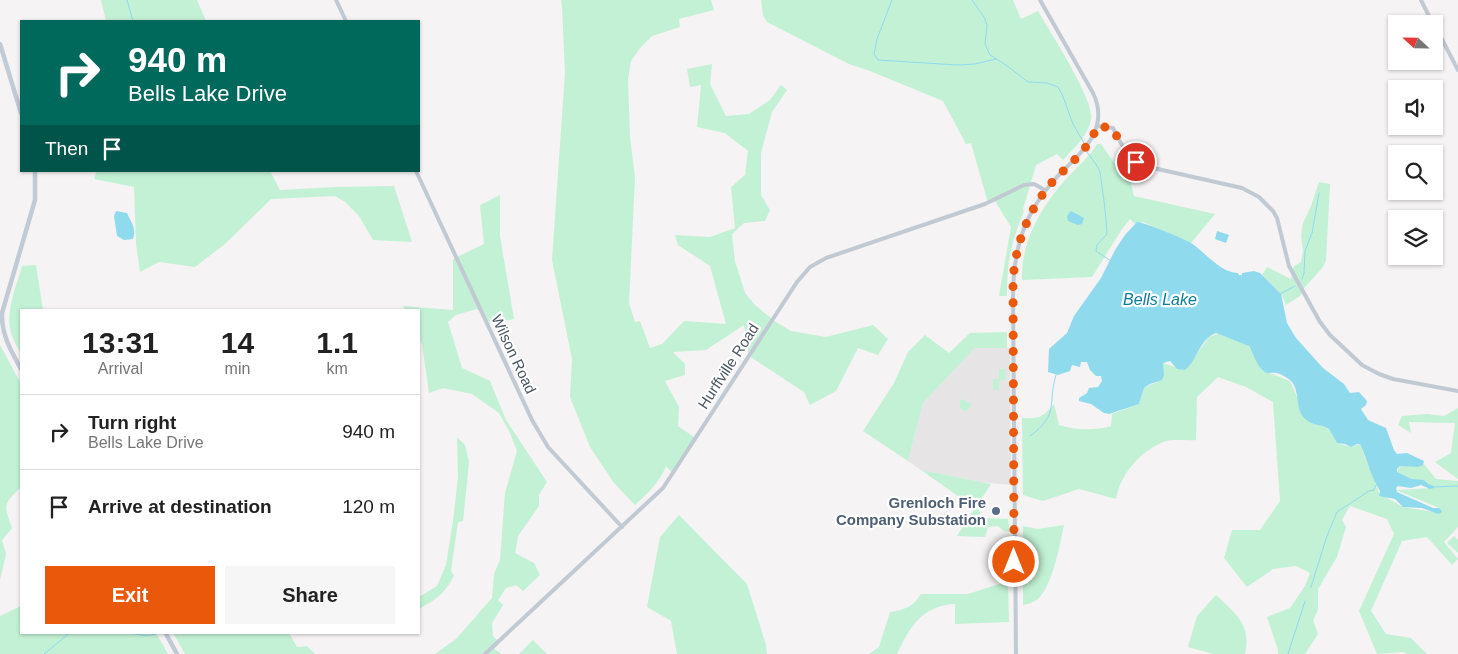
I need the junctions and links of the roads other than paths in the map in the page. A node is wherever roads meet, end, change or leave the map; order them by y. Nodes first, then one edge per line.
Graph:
1 (336, 0) edge
2 (1040, 0) edge
3 (1421, 0) edge
4 (1429, 15) edge
5 (346, 20) edge
6 (1443, 41) edge
7 (0, 44) edge
8 (1458, 70) edge
9 (20, 109) edge
10 (1097, 126) junction
11 (35, 172) edge
12 (416, 172) edge
13 (1045, 190) junction
14 (20, 367) edge
15 (1458, 391) edge
16 (622, 527) junction
17 (166, 634) edge
18 (177, 654) edge
19 (485, 654) edge
20 (1016, 654) edge

1 - 5 street
2 - 10 street
3 - 4 street
6 - 8 street
7 - 9 main road
10 - 13 street
10 - 15 street
11 - 14 main road
12 - 16 street, Wilson Road
13 - 16 street, Hurffville Road
13 - 20 street
16 - 19 street, Hurffville Road
17 - 18 main road

